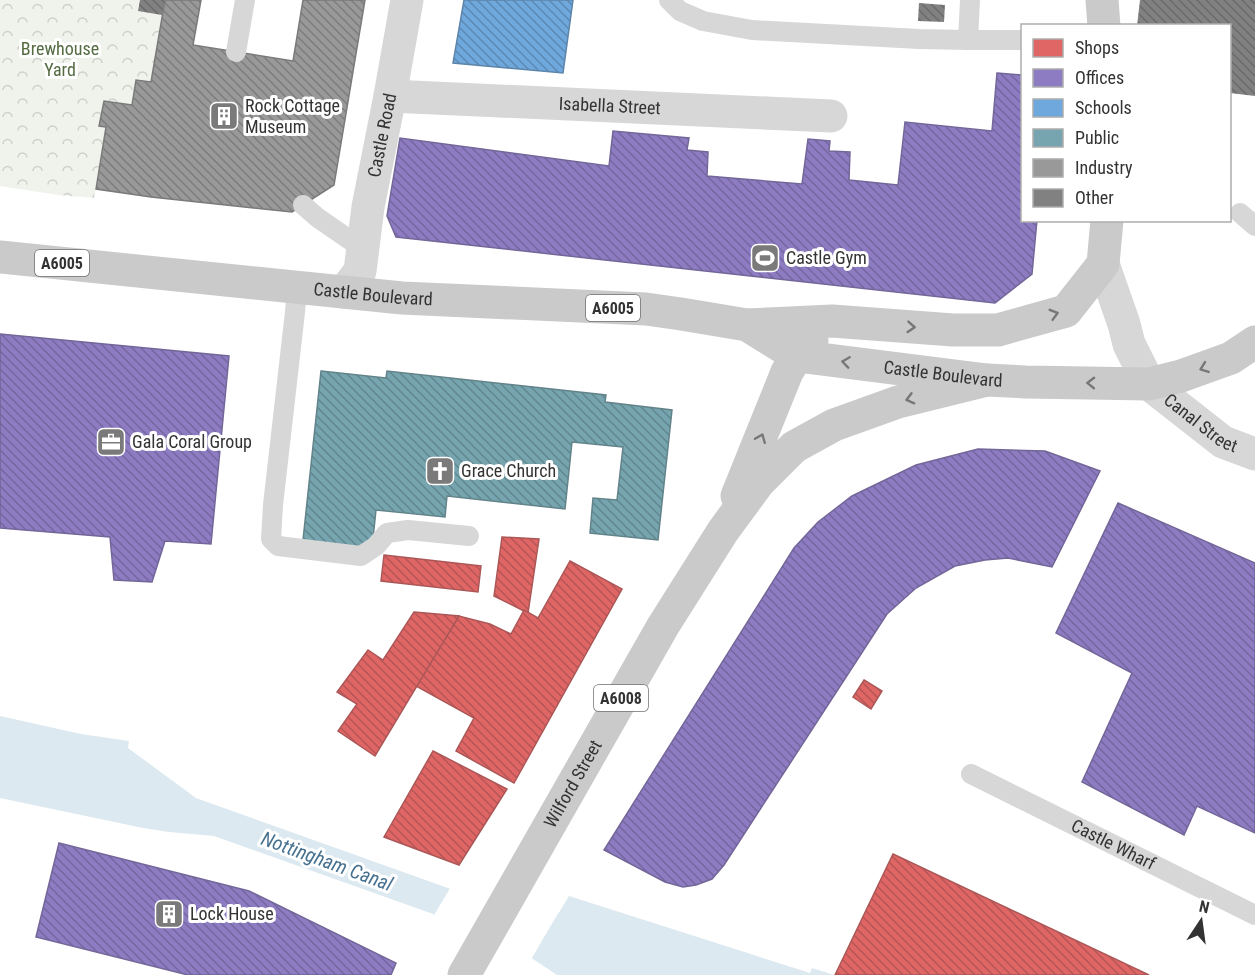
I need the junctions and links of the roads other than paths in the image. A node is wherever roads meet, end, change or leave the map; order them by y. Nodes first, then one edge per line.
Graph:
1 (245, 0) edge
2 (407, 0) edge
3 (669, 0) edge
4 (970, 0) edge
5 (1102, 0) edge
6 (1104, 24) edge
7 (968, 40) junction
8 (1021, 40) edge
9 (236, 52) dead end
10 (390, 96) junction
11 (831, 116) dead end
12 (303, 205) dead end
13 (1240, 213) dead end
14 (1107, 222) edge
15 (1255, 226) edge
16 (0, 257) edge
17 (1103, 264) junction
18 (359, 277) junction
19 (297, 288) junction
20 (832, 321) junction
21 (747, 325) junction
22 (1255, 342) edge
23 (797, 356) junction
24 (987, 380) junction
25 (1149, 384) junction
26 (1255, 454) edge
27 (723, 531) junction
28 (469, 536) dead end
29 (971, 774) dead end
30 (1255, 915) edge
31 (467, 970) edge

1 - 9 lane
2 - 10 street, Castle Road
3 - 7 lane
4 - 7 lane
5 - 6 main road
7 - 8 lane
10 - 11 street, Isabella Street
10 - 18 street, Castle Road
12 - 18 lane
13 - 15 lane
14 - 17 main road
16 - 19 main road, Castle Boulevard / A6005
20 -> 17 main road, Castle Boulevard
17 - 25 street
18 - 19 main road, Castle Boulevard / A6005
18 - 21 main road, Castle Boulevard / A6005
19 - 28 lane
20 - 21 main road, Castle Boulevard / A6005
20 - 23 main road, Wilford Street / A6008
21 - 23 main road, Castle Boulevard
22 -> 25 main road, Castle Boulevard
24 -> 23 main road, Castle Boulevard
27 -> 23 main road, Wilford Street / A6008
25 -> 24 main road, Castle Boulevard
24 -> 27 main road, Wilford Street / A6008
25 - 26 street, Canal Street
27 - 31 main road, Wilford Street / A6008
29 - 30 lane, Castle Wharf

